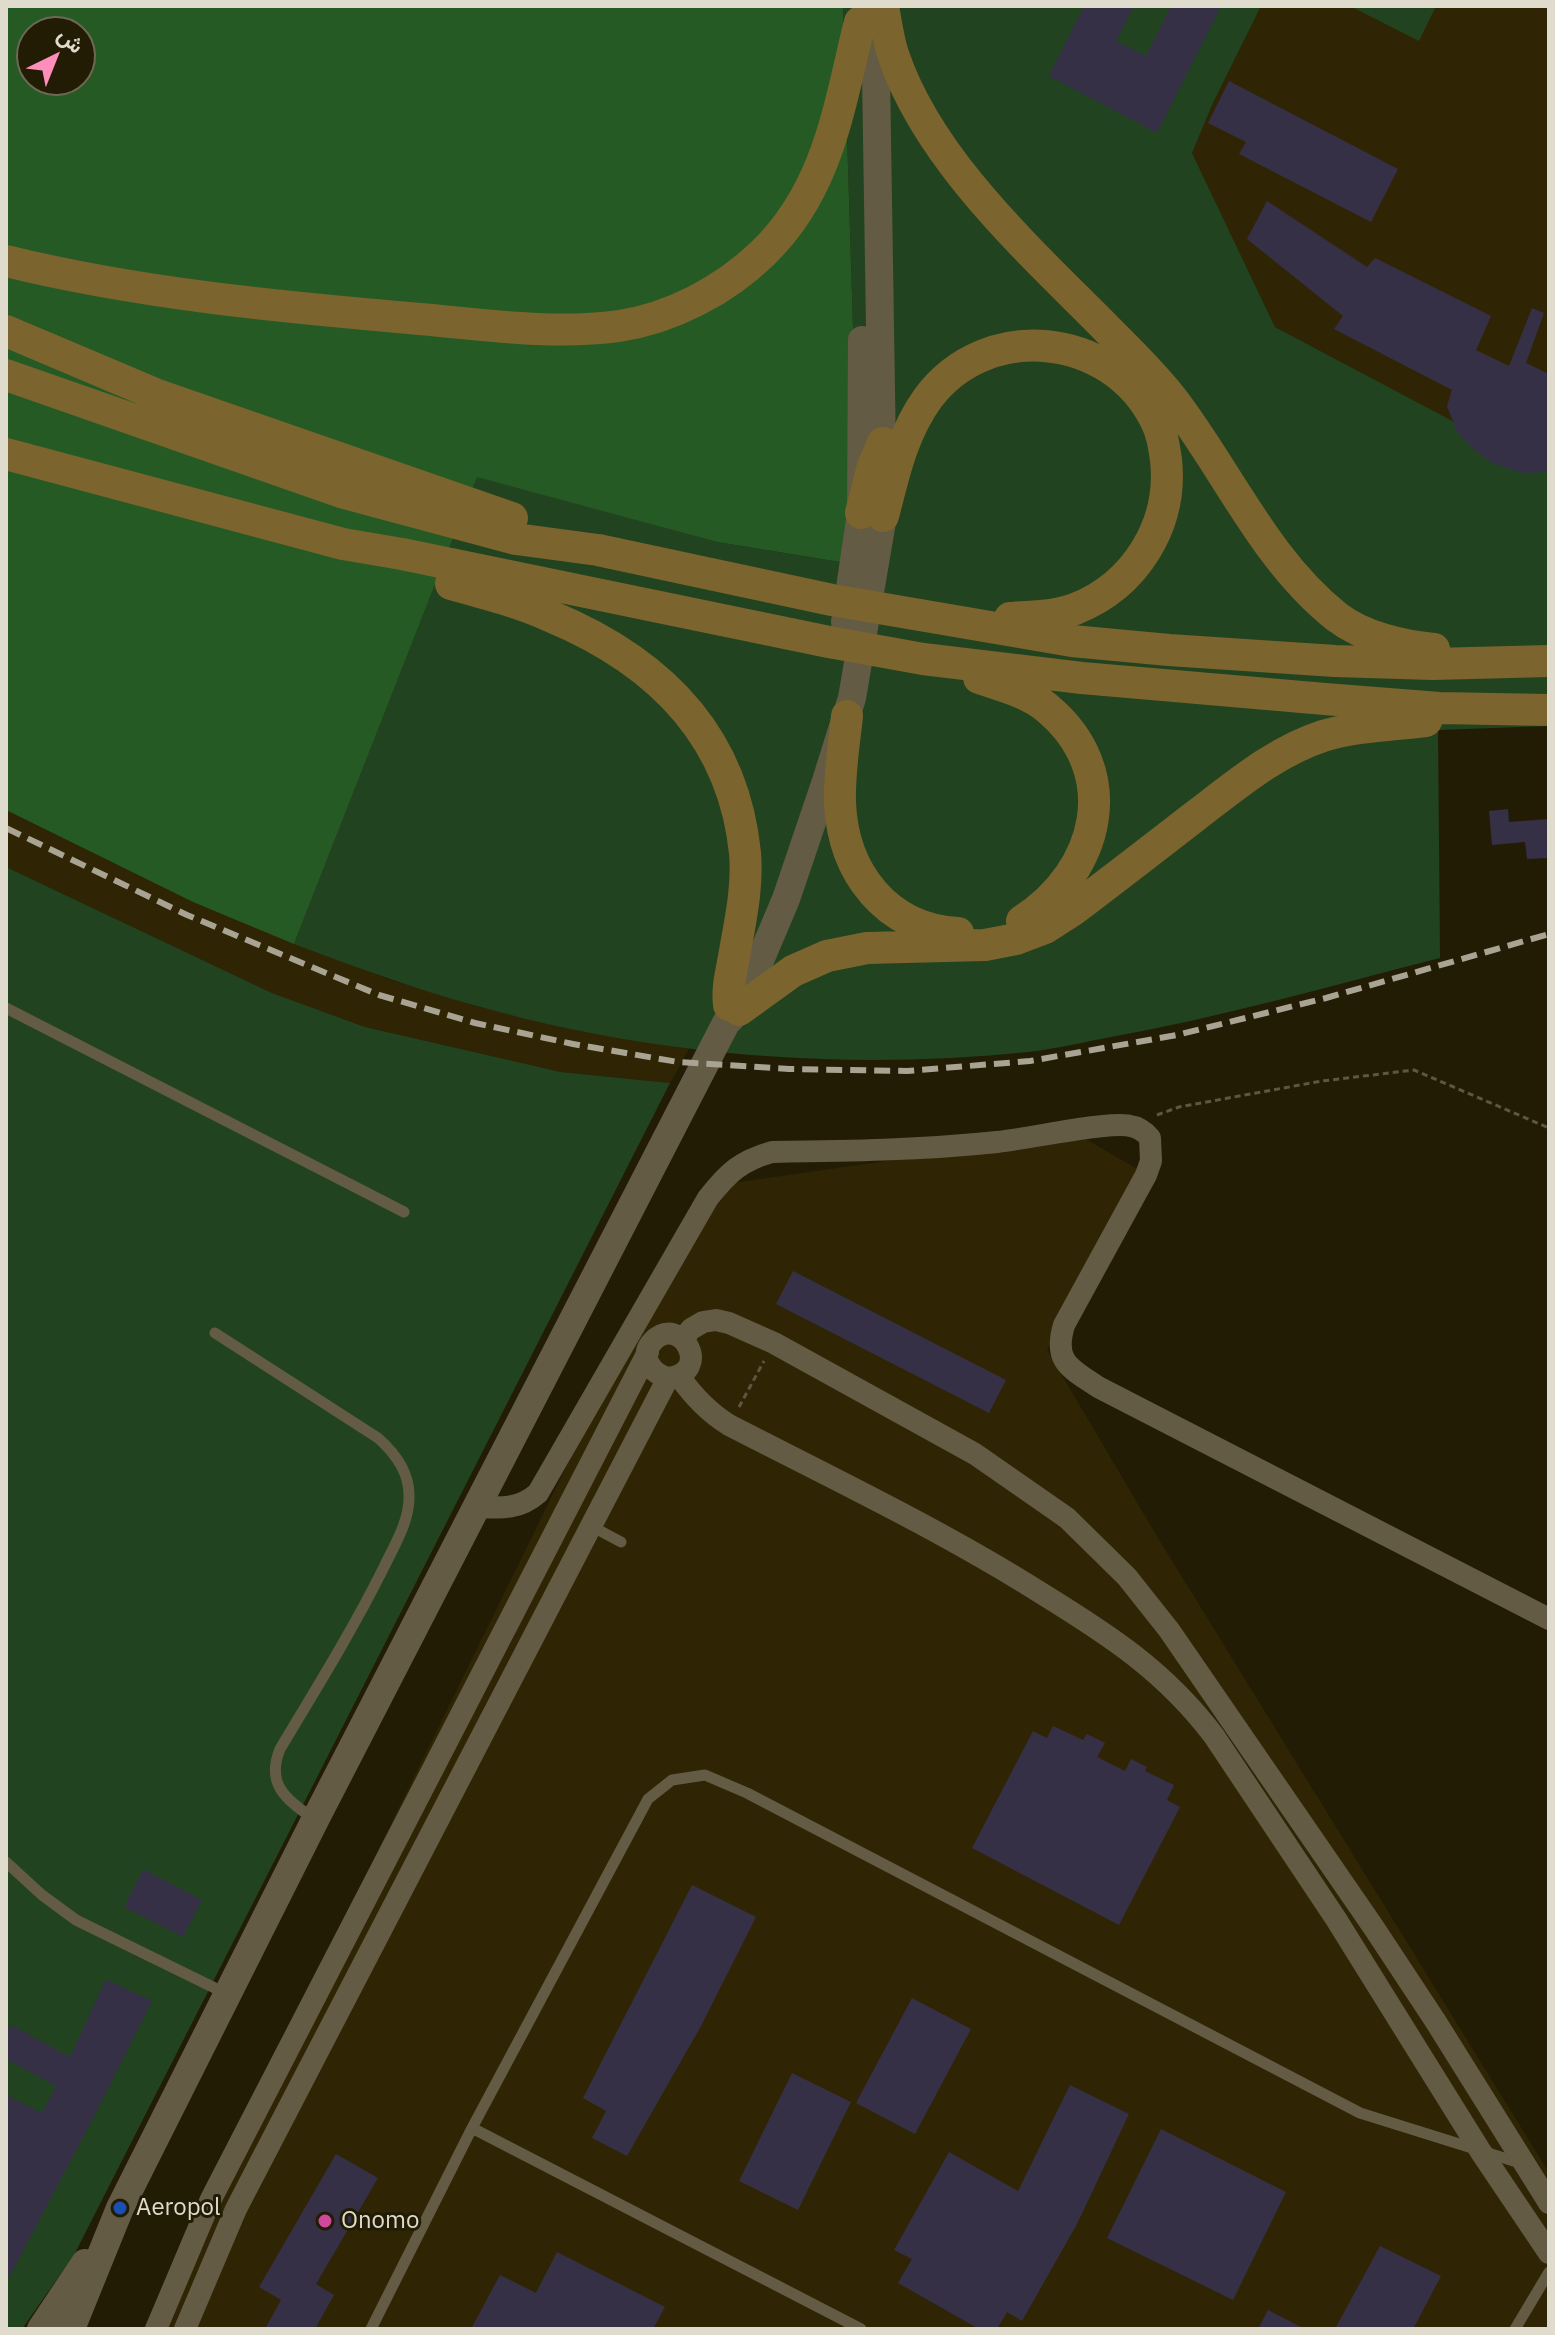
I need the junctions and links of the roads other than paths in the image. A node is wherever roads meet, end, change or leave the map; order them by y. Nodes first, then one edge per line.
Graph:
1 (869, 10) edge
2 (6, 261) edge
3 (6, 331) edge
4 (6, 375) edge
5 (883, 444) junction
6 (6, 454) edge
7 (1213, 457) junction
8 (872, 514) junction
9 (343, 544) junction
10 (598, 550) junction
11 (935, 616) junction
12 (923, 659) junction
13 (1547, 661) edge
14 (1537, 711) edge
15 (840, 712) junction
16 (826, 781) junction
17 (935, 945) junction
18 (6, 1008) edge
19 (728, 1020) junction
20 (404, 1212) dead end
21 (215, 1333) dead end
22 (683, 1339) junction
23 (648, 1352) junction
24 (674, 1377) junction
25 (476, 1507) junction
26 (591, 1526) junction
27 (621, 1542) dead end
28 (1549, 1619) edge
29 (315, 1820) junction
30 (8, 1867) edge
31 (228, 1995) junction
32 (472, 2128) junction
33 (1481, 2152) junction
34 (1525, 2165) junction
35 (1549, 2203) edge
36 (120, 2208) junction
37 (1549, 2253) edge
38 (1549, 2272) edge
39 (41, 2329) edge
40 (71, 2329) edge
41 (156, 2329) edge
42 (185, 2329) edge
43 (371, 2329) edge
44 (861, 2329) edge
45 (1515, 2329) edge

1 - 2 main road
1 - 5 street
1 - 7 main road
1 - 8 street
3 - 10 main road
4 - 10 main road
5 - 7 main road
5 - 8 main road
6 - 9 main road
7 - 13 main road
8 - 11 main road
8 - 15 street
9 - 12 main road
9 - 19 main road
10 - 11 main road
11 - 13 main road
12 - 14 main road
12 - 15 main road
14 - 17 main road
15 - 16 main road
15 - 19 street
16 - 17 main road
16 - 19 street
17 - 19 main road
18 - 20 lane
19 - 25 street
21 - 29 lane
22 - 23 street
22 - 24 street
22 - 34 street
23 - 24 street
23 - 41 street
24 - 26 street
24 - 33 street
25 - 28 street
25 - 29 street
26 - 27 lane
26 - 42 street
29 - 31 street
30 - 31 lane
31 - 36 street
32 - 33 lane
32 - 43 lane
32 - 44 lane
33 - 34 lane
33 - 37 street
34 - 35 street
36 - 39 street
36 - 40 street
38 - 45 lane

